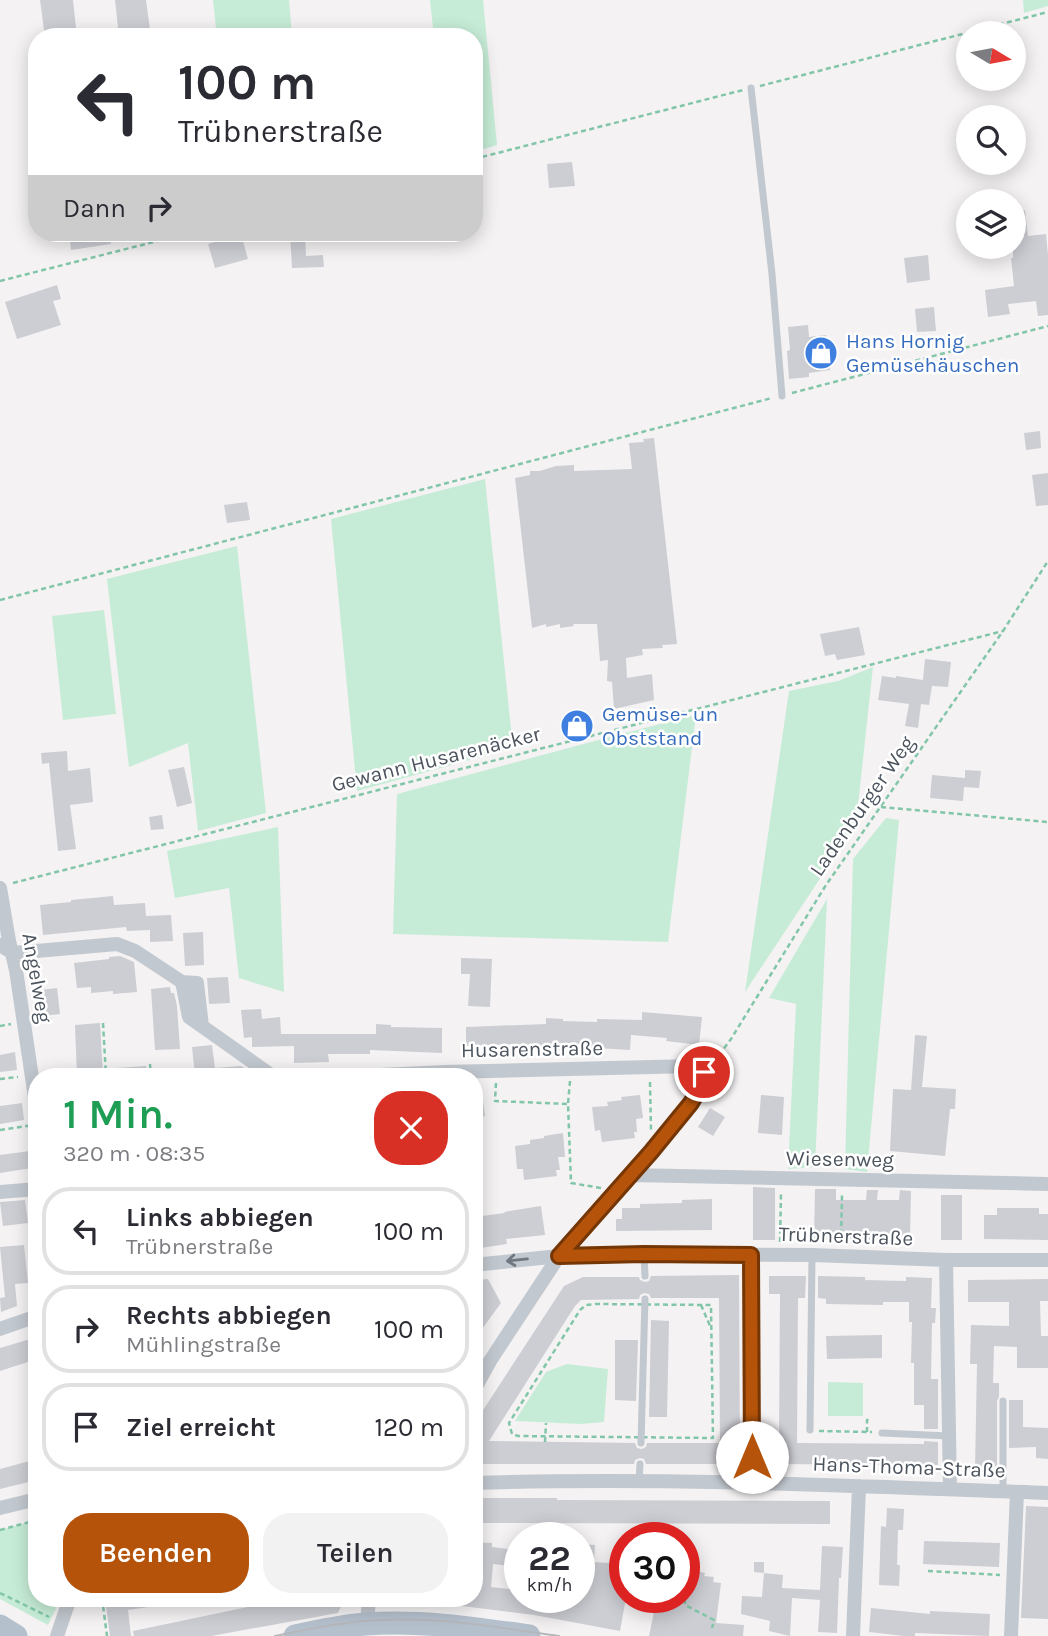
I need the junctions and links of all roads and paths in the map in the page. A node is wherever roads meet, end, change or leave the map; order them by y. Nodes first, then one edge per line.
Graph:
1 (751, 88) dead end
2 (154, 242) edge
3 (0, 281) edge
4 (1048, 326) edge
5 (782, 396) junction
6 (1048, 562) edge
7 (0, 600) edge
8 (1003, 631) junction
9 (881, 807) junction
10 (1048, 822) edge
11 (0, 888) edge
12 (0, 944) edge
13 (13, 953) junction
14 (103, 1023) dead end
15 (150, 1064) dead end
16 (30, 1068) edge
17 (106, 1068) edge
18 (150, 1068) edge
19 (261, 1068) edge
20 (650, 1068) junction
21 (570, 1069) junction
22 (497, 1071) junction
23 (483, 1072) edge
24 (704, 1072) junction
25 (28, 1075) edge
26 (0, 1079) edge
27 (569, 1104) junction
28 (28, 1126) edge
29 (0, 1130) edge
30 (651, 1152) junction
31 (631, 1175) junction
32 (781, 1178) junction
33 (842, 1180) junction
34 (1048, 1184) edge
35 (28, 1190) edge
36 (618, 1191) junction
37 (0, 1192) edge
38 (644, 1254) junction
39 (751, 1255) junction
40 (780, 1255) junction
41 (812, 1255) junction
42 (559, 1256) junction
43 (841, 1256) junction
44 (946, 1260) junction
45 (1048, 1260) edge
46 (483, 1264) edge
47 (645, 1276) dead end
48 (645, 1301) junction
49 (701, 1305) junction
50 (28, 1319) edge
51 (711, 1328) junction
52 (0, 1329) edge
53 (483, 1374) edge
54 (531, 1376) dead end
55 (537, 1379) junction
56 (1003, 1401) dead end
57 (870, 1420) dead end
58 (546, 1423) dead end
59 (810, 1430) joint
60 (867, 1432) junction
61 (882, 1433) joint
62 (545, 1436) junction
63 (949, 1436) junction
64 (641, 1440) junction
65 (545, 1442) dead end
66 (640, 1464) dead end
67 (639, 1481) junction
68 (483, 1483) edge
69 (752, 1483) junction
70 (859, 1486) junction
71 (950, 1489) junction
72 (1010, 1491) junction
73 (1048, 1493) edge
74 (28, 1501) edge
75 (0, 1507) edge
76 (28, 1522) edge
77 (0, 1530) edge
78 (928, 1571) dead end
79 (1014, 1576) junction
80 (0, 1592) edge
81 (67, 1607) edge
82 (103, 1607) edge
83 (368, 1607) edge
84 (700, 1613) edge
85 (367, 1624) junction
86 (0, 1626) edge
87 (712, 1628) dead end
88 (59, 1630) edge
89 (491, 1633) edge
90 (16, 1636) edge
91 (107, 1636) edge
92 (295, 1636) edge
93 (529, 1636) edge
94 (853, 1636) edge
95 (1012, 1636) edge

1 - 5 lane
2 - 3 path
4 - 5 path
5 - 7 path
6 - 8 path, Ladenburger Weg
8 - 9 path, Ladenburger Weg
8 - 11 path, Gewann Husarenäcker
9 - 10 path
9 - 24 path, Ladenburger Weg
11 - 13 street, Angelweg
12 - 13 street
13 - 16 street, Angelweg
13 - 19 street
14 - 17 path
15 - 18 path
20 - 21 street, Husarenstraße
20 - 24 street, Husarenstraße
20 - 30 path
21 - 22 street, Husarenstraße
21 - 27 path
22 - 23 street, Husarenstraße
22 - 27 path
24 - 30 street
25 - 26 path
27 - 36 path
28 - 29 path
30 - 31 street
31 - 32 street, Wiesenweg
31 - 36 street
32 - 33 street, Wiesenweg
32 - 40 path
33 - 34 street, Wiesenweg
33 - 43 path
35 - 37 street
36 - 42 street
38 - 39 street, Trübnerstraße
38 - 42 street, Trübnerstraße
38 - 47 lane
39 - 40 street, Trübnerstraße
39 - 69 street
40 - 41 street, Trübnerstraße
41 - 43 street, Trübnerstraße
41 - 59 lane
42 -> 46 street, Trübnerstraße
42 - 53 street
43 - 44 street, Trübnerstraße
44 - 45 street, Trübnerstraße
44 - 63 street
48 - 49 path
48 - 55 path
48 - 64 lane
49 - 51 path
49 - 51 path
50 - 52 street
51 - 64 path
54 - 55 path
55 - 62 path
56 - 72 lane
57 - 60 path
58 - 62 path
59 - 60 path
60 - 61 path
61 - 63 lane
62 - 64 path
62 - 65 path
63 - 71 street
66 - 67 lane
67 - 68 street, Hans-Thoma-Straße
67 - 69 street, Hans-Thoma-Straße
69 - 70 street, Hans-Thoma-Straße
70 - 71 street, Hans-Thoma-Straße
70 - 94 street
71 - 72 street, Hans-Thoma-Straße
72 - 73 street, Hans-Thoma-Straße
72 - 79 street
74 - 75 street
76 - 77 path
78 - 79 path
79 - 95 street
80 - 88 path
81 - 88 street
82 - 91 path
83 - 85 street
84 - 87 path
85 - 89 main road
85 - 92 main road
86 - 90 main road
89 - 93 main road

